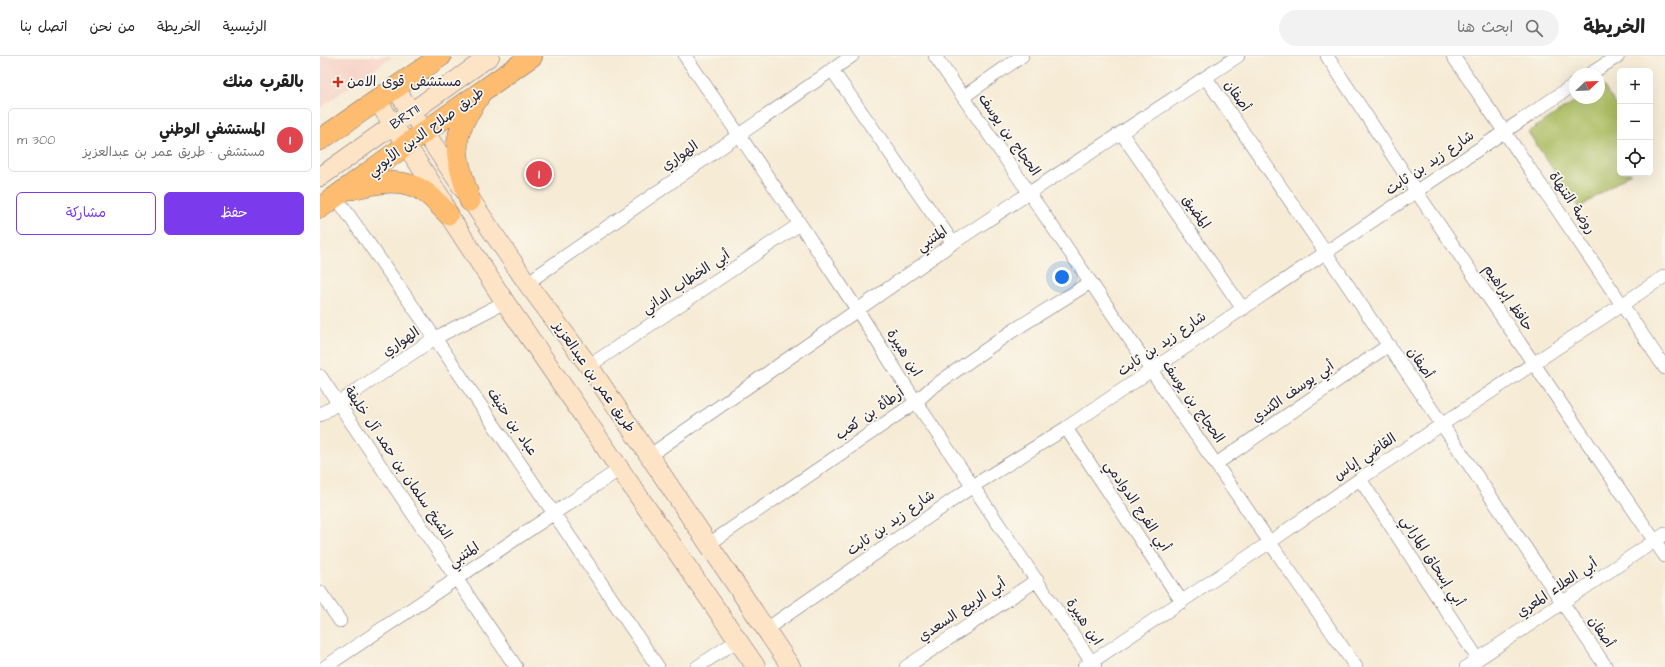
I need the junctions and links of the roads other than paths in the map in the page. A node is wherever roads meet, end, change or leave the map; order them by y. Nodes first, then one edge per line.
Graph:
1 (441, 56) edge
2 (490, 56) edge
3 (532, 56) edge
4 (685, 56) edge
5 (852, 56) edge
6 (935, 56) edge
7 (1022, 56) edge
8 (1238, 56) edge
9 (1327, 56) edge
10 (1454, 56) edge
11 (1618, 56) edge
12 (1599, 68) edge
13 (832, 70) junction
14 (1206, 78) junction
15 (395, 88) junction
16 (1569, 88) edge
17 (483, 90) junction
18 (963, 97) junction
19 (377, 100) junction
20 (412, 112) junction
21 (393, 125) junction
22 (1504, 131) junction
23 (425, 132) junction
24 (1122, 134) junction
25 (739, 135) junction
26 (320, 140) edge
27 (406, 145) junction
28 (320, 177) edge
29 (1416, 191) junction
30 (1030, 193) junction
31 (334, 199) edge
32 (470, 200) junction
33 (448, 214) junction
34 (800, 224) junction
35 (953, 243) junction
36 (1326, 253) junction
37 (1665, 276) edge
38 (526, 283) junction
39 (1089, 283) junction
40 (505, 302) junction
41 (1622, 305) junction
42 (1243, 309) junction
43 (858, 311) junction
44 (436, 338) junction
45 (1389, 345) junction
46 (1534, 364) junction
47 (589, 366) junction
48 (1665, 368) edge
49 (1151, 370) junction
50 (320, 376) edge
51 (916, 402) junction
52 (338, 403) junction
53 (320, 415) edge
54 (1442, 425) junction
55 (1066, 428) junction
56 (649, 456) junction
57 (1216, 464) junction
58 (620, 469) junction
59 (1360, 479) junction
60 (973, 486) junction
61 (554, 514) junction
62 (1660, 538) edge
63 (1270, 542) junction
64 (709, 544) junction
65 (1665, 556) edge
66 (456, 579) junction
67 (1037, 580) junction
68 (320, 592) edge
69 (1182, 602) junction
70 (1563, 603) junction
71 (340, 622) dead end
72 (765, 630) junction
73 (738, 640) junction
74 (1478, 659) junction
75 (1090, 665) edge
76 (325, 667) edge
77 (516, 667) edge
78 (658, 667) edge
79 (697, 667) edge
80 (756, 667) edge
81 (791, 667) edge
82 (906, 667) edge
83 (1356, 667) edge
84 (1466, 667) edge
85 (1606, 667) edge

1 - 15 main road
2 - 20 main road, BRT11
3 - 17 main road, طريق صلاح الدين الأيوبي
4 - 25 street, ابن هبيرة
5 - 13 street, الهواري
6 - 18 street, الحجاج بن يوسف
7 - 18 street
8 - 14 street, المتنبي
9 - 29 street, حافظ إبراهيم
10 - 22 street, روضة التنهاة
11 - 12 street
13 - 25 street, الهواري
13 - 35 street
14 - 24 street, المتنبي
14 - 36 street, أصفان
15 - 19 main road
15 - 20 main road, طريق عمر بن عبدالعزيز
16 - 22 street, شارع زيد بن ثابت
17 - 23 main road, طريق صلاح الدين الأيوبي
17 - 32 main road
18 - 30 street, الحجاج بن يوسف
19 - 21 main road
19 - 26 main road
20 - 21 main road, BRT11
20 - 23 main road, طريق عمر بن عبدالعزيز
21 - 27 main road
21 - 28 main road, BRT11
22 - 29 street, شارع زيد بن ثابت
22 - 41 street, روضة التنهاة
23 - 27 main road, طريق صلاح الدين الأيوبي
23 - 32 main road, طريق عمر بن عبدالعزيز
24 - 30 street, المتنبي
24 - 42 street, المضيق
25 - 34 street, ابن هبيرة
25 - 38 street, الهواري
27 - 31 main road, طريق صلاح الدين الأيوبي
27 - 33 main road
29 - 36 street, شارع زيد بن ثابت
29 - 46 street, حافظ إبراهيم
30 - 35 street, المتنبي
30 - 39 street, الحجاج بن يوسف
31 - 33 main road
31 - 44 street, عباد بن حنيف
32 - 38 main road, طريق عمر بن عبدالعزيز
33 - 40 main road
34 - 43 street, ابن هبيرة
34 - 47 street, أبي الخطاب الداني
35 - 43 street, المتنبي
36 - 42 street, شارع زيد بن ثابت
36 - 45 street, أصفان
37 - 41 street, القاضي إياس
38 - 47 main road, طريق عمر بن عبدالعزيز
39 - 49 street, الحجاج بن يوسف
39 - 51 street, أرطأة بن كعب
40 - 44 street, الهواري
40 - 58 main road
41 - 46 street, القاضي إياس
41 - 48 street, روضة التنهاة
42 - 49 street, شارع زيد بن ثابت
43 - 51 street, ابن هبيرة
43 - 56 street, المتنبي
44 - 52 street, الهواري
44 - 61 street, عباد بن حنيف
45 - 54 street, أصفان
45 - 57 street, أبي يوسف الكندي
46 - 54 street, القاضي إياس
46 - 62 street, حافظ إبراهيم
47 - 56 main road, طريق عمر بن عبدالعزيز
49 - 55 street, شارع زيد بن ثابت
49 - 57 street, الحجاج بن يوسف
50 - 52 street, الشيخ سلمان بن حمد آل خليفة
51 - 60 street, ابن هبيرة
51 - 64 street, أرطأة بن كعب
52 - 53 street, الهواري
52 - 66 street, الشيخ سلمان بن حمد آل خليفة
54 - 59 street, القاضي إياس
54 - 70 street, أصفان
55 - 60 street, شارع زيد بن ثابت
55 - 69 street, أبي الفرج الدوادمي
56 - 64 main road, طريق عمر بن عبدالعزيز
57 - 63 street, الحجاج بن يوسف
58 - 61 street, المتنبي
58 - 73 main road
59 - 63 street, القاضي إياس
59 - 74 street, أبي إسحاق الماراني
60 - 67 street, ابن هبيرة
60 - 72 street, شارع زيد بن ثابت
61 - 66 street, المتنبي
61 - 78 street, عباد بن حنيف
62 - 65 street, حافظ إبراهيم
62 - 70 street, أبي العلاء المعري
63 - 69 street, القاضي إياس
63 - 83 street, الحجاج بن يوسف
64 - 72 main road, طريق عمر بن عبدالعزيز
66 - 76 street, المتنبي
66 - 77 street, الشيخ سلمان بن حمد آل خليفة
67 - 75 street, ابن هبيرة
67 - 82 street, أبي الربيع السعدي
68 - 71 street
69 - 75 street, القاضي إياس
70 - 74 street, أبي العلاء المعري
70 - 85 street, أصفان
72 - 81 main road, طريق عمر بن عبدالعزيز
73 - 79 street
73 - 80 main road
74 - 84 street, أبي العلاء المعري

